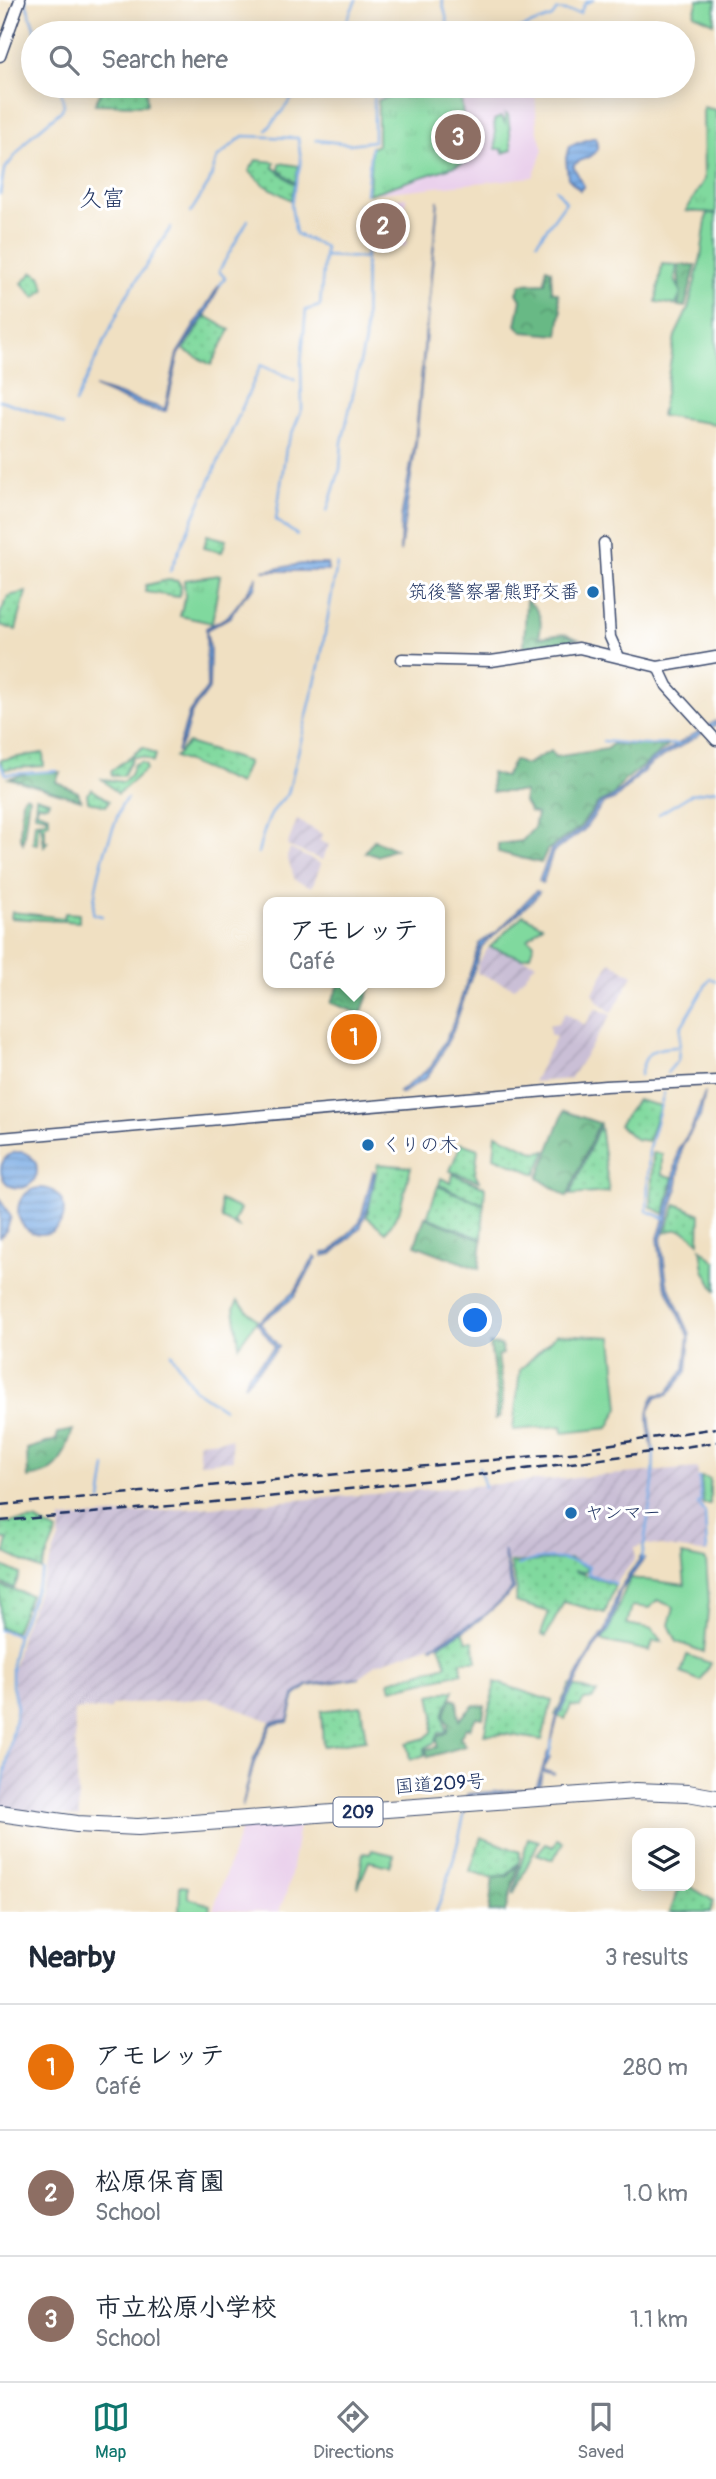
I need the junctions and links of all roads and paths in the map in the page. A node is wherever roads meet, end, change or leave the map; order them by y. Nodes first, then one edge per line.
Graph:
1 (20, 0) edge
2 (0, 56) edge
3 (604, 543) dead end
4 (619, 657) junction
5 (716, 657) edge
6 (402, 659) dead end
7 (658, 667) junction
8 (716, 740) edge
9 (716, 1082) edge
10 (0, 1138) edge
11 (716, 1798) edge
12 (0, 1813) edge

1 - 2 street
3 - 4 street
4 - 6 street
4 - 7 street
5 - 7 street
7 - 8 street
9 - 10 street
11 - 12 highway, 国道209号 / 209

